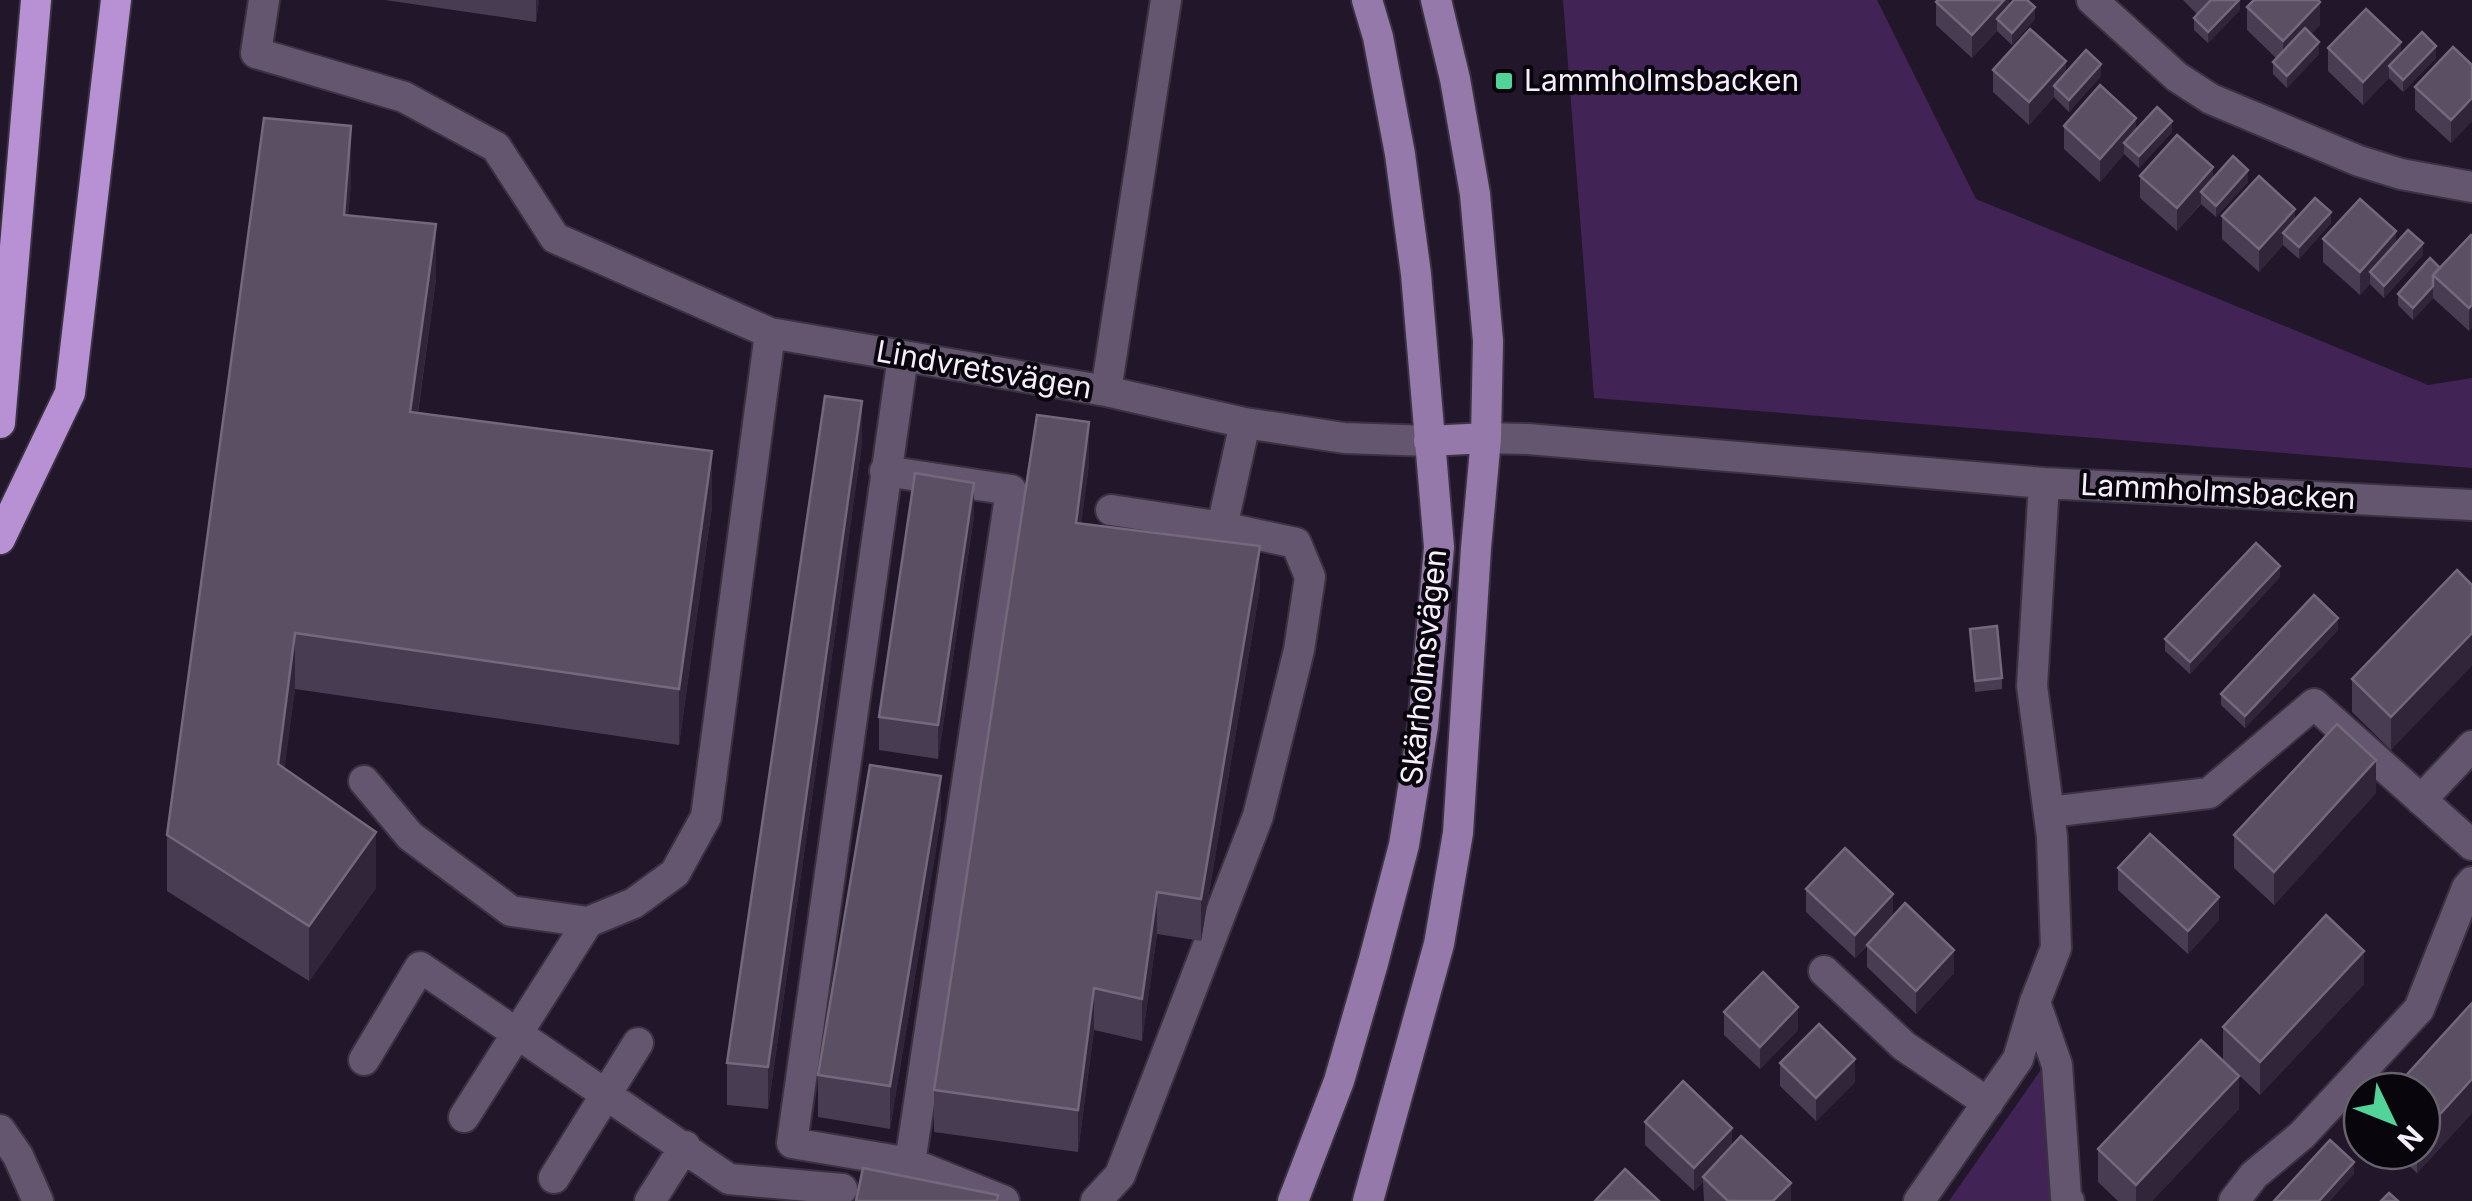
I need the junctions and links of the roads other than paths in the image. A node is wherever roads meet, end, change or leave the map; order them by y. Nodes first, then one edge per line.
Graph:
1 (36, 0) edge
2 (116, 0) edge
3 (264, 0) edge
4 (1166, 0) edge
5 (1367, 0) edge
6 (1436, 0) edge
7 (2092, 0) edge
8 (2472, 188) edge
9 (770, 333) junction
10 (902, 356) junction
11 (1106, 391) junction
12 (0, 423) edge
13 (1245, 423) junction
14 (1486, 438) junction
15 (1429, 441) junction
16 (886, 471) junction
17 (2044, 483) junction
18 (2472, 505) edge
19 (1111, 510) dead end
20 (1222, 527) junction
21 (0, 539) edge
22 (2472, 746) edge
23 (364, 781) dead end
24 (2421, 800) junction
25 (2049, 812) junction
26 (2472, 845) edge
27 (2472, 882) edge
28 (588, 922) junction
29 (1824, 971) dead end
30 (2035, 1002) junction
31 (518, 1033) junction
32 (638, 1043) dead end
33 (364, 1060) dead end
34 (607, 1093) junction
35 (1988, 1103) junction
36 (464, 1117) dead end
37 (0, 1130) edge
38 (685, 1146) junction
39 (910, 1163) junction
40 (554, 1178) dead end
41 (842, 1189) dead end
42 (786, 1192) edge
43 (38, 1201) edge
44 (650, 1201) edge
45 (1004, 1201) edge
46 (1096, 1201) edge
47 (1293, 1201) edge
48 (1368, 1201) edge
49 (1919, 1201) edge
50 (2069, 1201) edge
51 (2234, 1201) edge

1 - 12 highway
2 - 21 highway
3 - 9 street, Lindvretsvägen
4 - 11 street
5 - 15 main road, Skärholmsvägen
6 - 14 main road, Skärholmsvägen
7 - 8 street
9 - 10 street, Lindvretsvägen
9 - 28 street
10 - 11 street, Lindvretsvägen
10 - 16 street
11 - 13 street, Lindvretsvägen
13 - 15 street, Lindvretsvägen
13 - 20 street
14 - 15 main road
14 - 17 street, Lammholmsbacken
14 - 48 main road, Skärholmsvägen
15 - 47 main road, Skärholmsvägen
16 - 39 street
16 - 39 street
17 - 18 street, Lammholmsbacken
17 - 25 street
19 - 20 street
20 - 46 street
22 - 24 street
23 - 28 street
24 - 25 street
24 - 26 street
25 - 30 street
27 - 51 street
28 - 31 street
29 - 35 street
30 - 35 street
30 - 50 street
31 - 33 street
31 - 34 street
31 - 36 street
32 - 34 street
34 - 38 street
34 - 40 street
35 - 49 street
37 - 43 street
38 - 42 street
38 - 44 street
39 - 45 street
41 - 42 street

